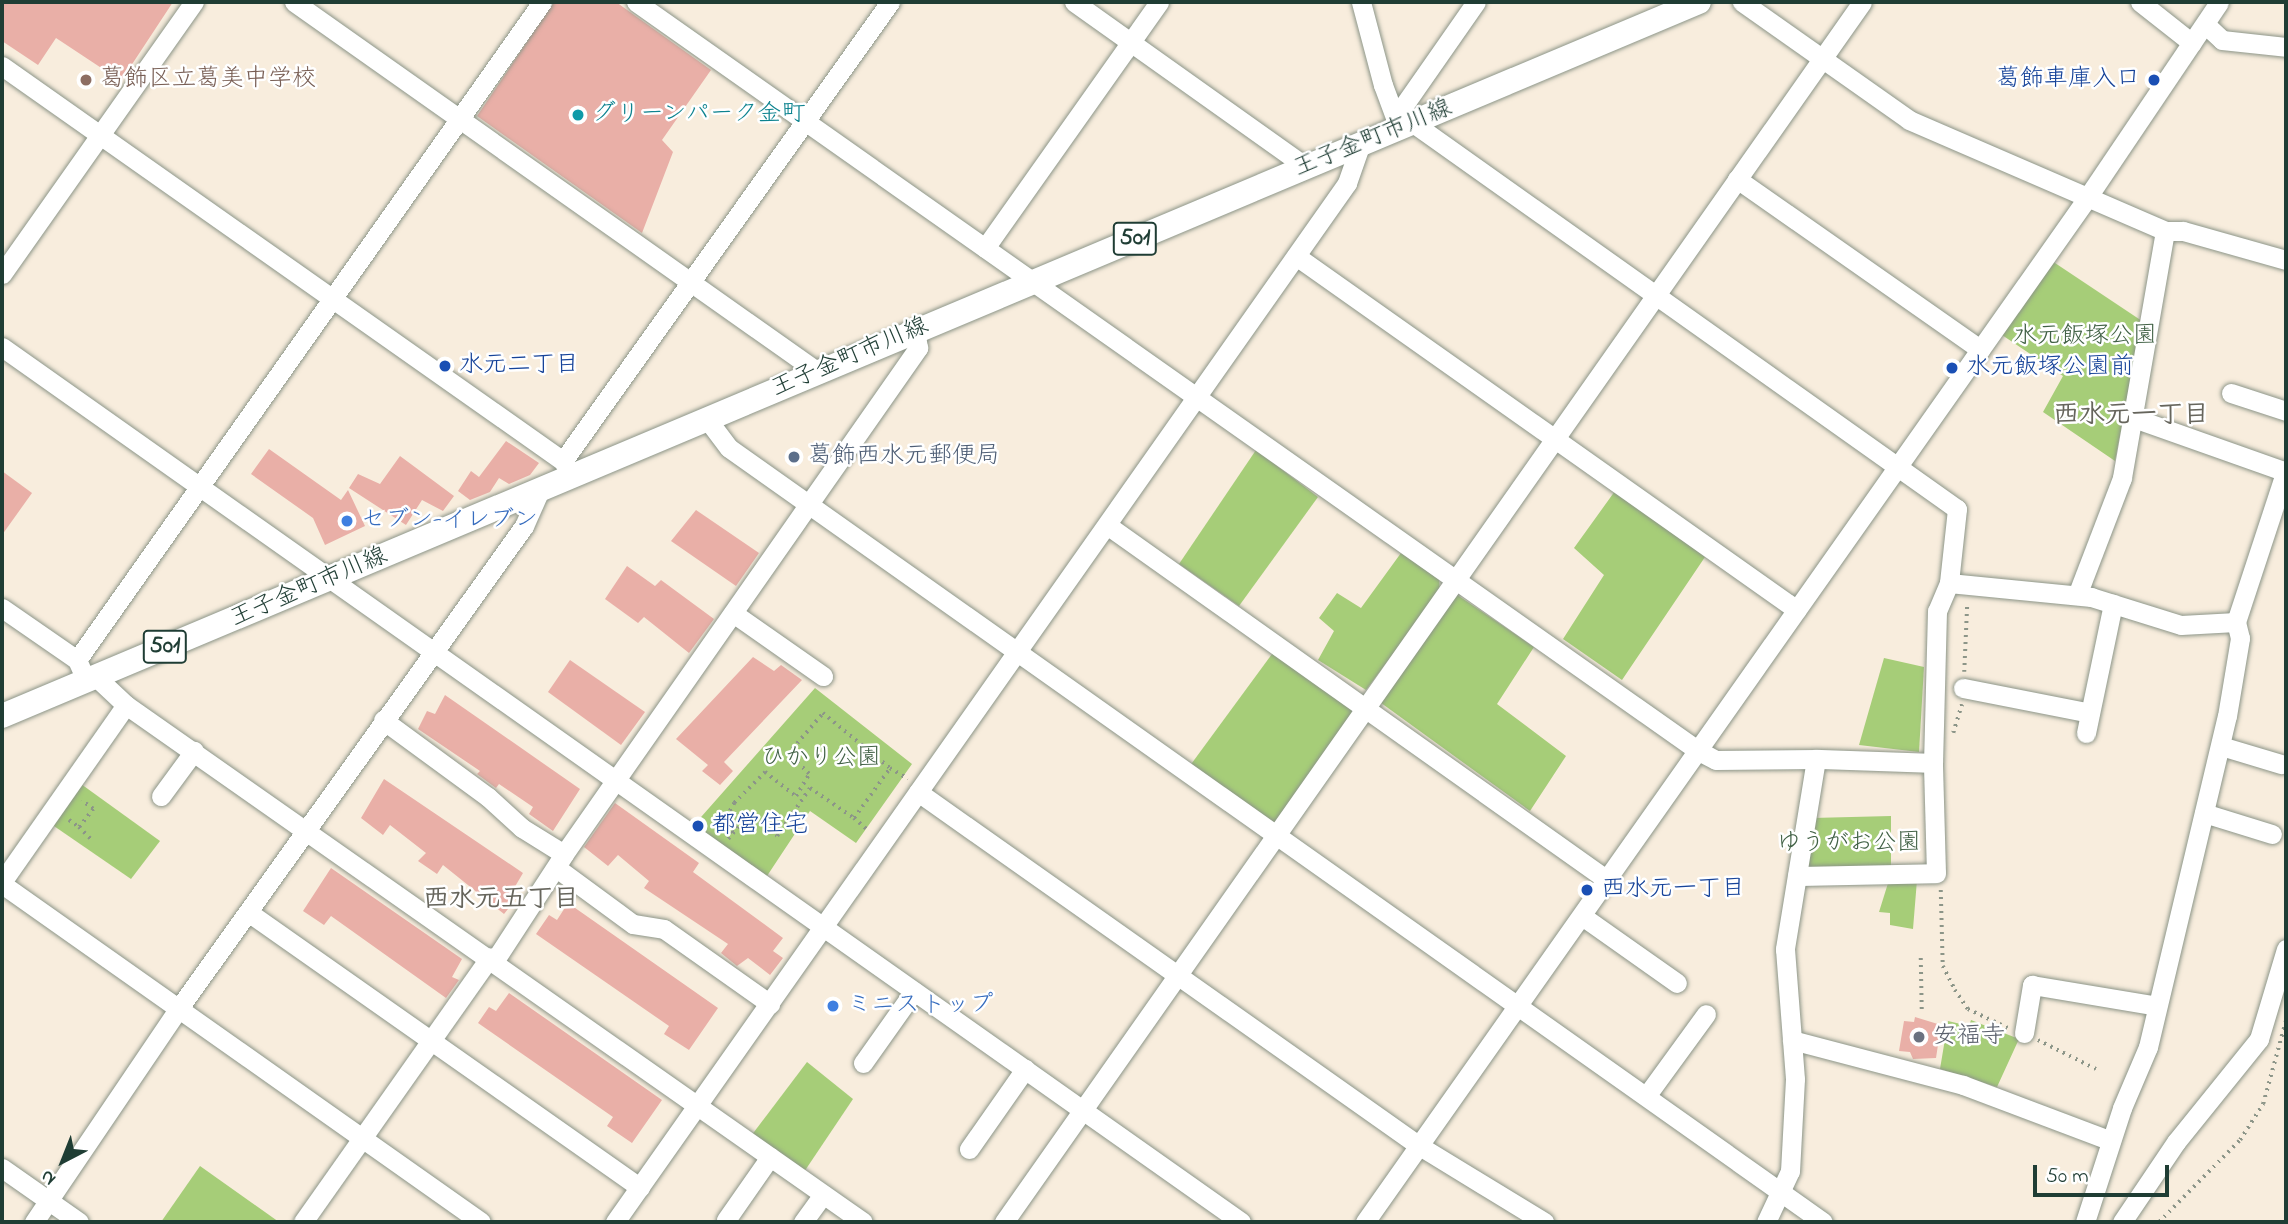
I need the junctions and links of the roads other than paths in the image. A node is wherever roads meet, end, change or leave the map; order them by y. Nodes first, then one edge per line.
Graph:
1 (194, 2) edge
2 (294, 2) edge
3 (542, 2) edge
4 (636, 2) edge
5 (890, 2) edge
6 (1074, 2) edge
7 (1159, 2) edge
8 (1361, 2) edge
9 (1476, 2) edge
10 (1699, 2) edge
11 (1742, 2) edge
12 (1862, 2) edge
13 (2140, 2) edge
14 (2219, 2) edge
15 (2205, 24) junction
16 (1131, 41) junction
17 (2192, 43) junction
18 (2286, 47) edge
19 (1823, 57) junction
20 (2, 66) edge
21 (460, 119) junction
22 (804, 122) junction
23 (1402, 123) junction
24 (100, 135) junction
25 (1361, 143) junction
26 (1306, 166) junction
27 (1737, 179) junction
28 (2087, 198) junction
29 (2165, 231) junction
30 (985, 248) junction
31 (1296, 256) junction
32 (2286, 260) edge
33 (2, 274) edge
34 (692, 281) junction
35 (1033, 283) junction
36 (1654, 295) junction
37 (332, 299) junction
38 (915, 330) junction
39 (2, 347) edge
40 (1980, 349) junction
41 (818, 372) junction
42 (2231, 393) dead end
43 (1196, 396) junction
44 (2286, 411) edge
45 (2131, 417) junction
46 (707, 419) junction
47 (1554, 439) junction
48 (1897, 466) junction
49 (567, 469) junction
50 (2285, 479) edge
51 (199, 486) junction
52 (540, 490) junction
53 (809, 505) junction
54 (1107, 525) junction
55 (329, 579) junction
56 (1455, 580) junction
57 (1950, 583) junction
58 (2077, 595) junction
59 (2113, 604) junction
60 (2, 608) edge
61 (1797, 610) junction
62 (733, 612) junction
63 (2236, 622) junction
64 (1017, 651) junction
65 (432, 653) junction
66 (86, 672) junction
67 (823, 676) dead end
68 (1963, 688) dead end
69 (127, 705) junction
70 (1364, 709) junction
71 (2090, 713) junction
72 (2, 716) edge
73 (383, 720) junction
74 (2086, 733) dead end
75 (2221, 746) junction
76 (1697, 750) junction
77 (194, 751) junction
78 (1816, 760) junction
79 (1933, 763) junction
80 (2281, 764) dead end
81 (616, 780) junction
82 (920, 790) junction
83 (161, 796) dead end
84 (2204, 813) junction
85 (306, 829) junction
86 (2272, 834) dead end
87 (1276, 835) junction
88 (561, 862) junction
89 (1797, 876) junction
90 (1607, 880) junction
91 (2, 883) edge
92 (248, 912) junction
93 (1582, 916) junction
94 (823, 927) junction
95 (2286, 949) edge
96 (492, 959) junction
97 (1178, 975) junction
98 (1677, 983) dead end
99 (914, 991) junction
100 (770, 1003) junction
101 (1517, 1006) junction
102 (2157, 1006) junction
103 (179, 1008) junction
104 (1706, 1014) dead end
105 (2024, 1033) road end
106 (1792, 1040) junction
107 (430, 1041) junction
108 (863, 1063) dead end
109 (1025, 1069) junction
110 (1647, 1096) junction
111 (698, 1105) junction
112 (1083, 1110) junction
113 (362, 1139) junction
114 (2111, 1141) junction
115 (1418, 1145) junction
116 (969, 1149) dead end
117 (770, 1157) junction
118 (2, 1168) edge
119 (639, 1188) junction
120 (823, 1194) junction
121 (1783, 1194) junction
122 (46, 1199) junction
123 (726, 1220) dead end
124 (34, 1222) edge
125 (79, 1222) edge
126 (303, 1222) edge
127 (481, 1222) edge
128 (615, 1222) edge
129 (803, 1222) edge
130 (863, 1222) edge
131 (1003, 1222) edge
132 (1241, 1222) edge
133 (1365, 1222) edge
134 (1544, 1222) edge
135 (1766, 1222) edge
136 (1823, 1222) edge
137 (2085, 1222) edge
138 (2122, 1222) edge

1 - 24 street
2 - 21 street
3 - 21 street
4 - 22 street
5 - 22 street
6 - 16 street
7 - 16 street
8 - 23 street
9 - 23 street
10 - 23 main road, 王子金町市川線 / 501
11 - 19 street
12 - 19 street
13 - 17 street
14 - 15 street
15 - 17 street
15 - 18 street
16 - 26 street
16 - 30 street
17 - 28 street
19 - 27 street
19 - 28 street
20 - 24 street
21 - 34 street
21 - 37 street
22 - 30 street
22 - 34 street
23 - 25 main road, 王子金町市川線 / 501
23 - 36 street
24 - 33 street
24 - 37 street
25 - 26 main road, 王子金町市川線 / 501
25 - 31 street
26 - 35 main road, 王子金町市川線 / 501
27 - 36 street
27 - 40 street
28 - 29 street
28 - 40 street
29 - 32 street
29 - 45 street
30 - 35 street
31 - 43 street
31 - 47 street
34 - 41 street
34 - 49 street
35 - 38 main road, 王子金町市川線 / 501
35 - 43 street
36 - 47 street
36 - 48 street
37 - 49 street
37 - 51 street
38 - 41 main road, 王子金町市川線 / 501
38 - 53 street
39 - 51 street
40 - 48 street
41 - 46 main road, 王子金町市川線 / 501
42 - 44 street
43 - 54 street
43 - 56 street
45 - 50 street
45 - 58 street
46 - 49 main road, 王子金町市川線 / 501
46 - 53 street
47 - 56 street
47 - 61 street
48 - 57 street
48 - 61 street
49 - 52 main road, 王子金町市川線 / 501
50 - 63 street
51 - 55 street
51 - 66 street
52 - 55 main road, 王子金町市川線 / 501
52 - 65 street
53 - 62 street
53 - 64 street
54 - 64 street
54 - 70 street
55 - 65 street
55 - 66 main road, 王子金町市川線 / 501
56 - 70 street
56 - 76 street
57 - 58 street
57 - 79 street
58 - 59 street
59 - 63 street
59 - 71 street
60 - 66 street
61 - 76 street
62 - 67 street
62 - 81 street
63 - 75 street
64 - 82 street
64 - 87 street
65 - 73 street
65 - 81 street
66 - 69 street
66 - 72 main road, 王子金町市川線 / 501
68 - 71 street
69 - 77 street
69 - 91 street
70 - 87 street
70 - 90 street
71 - 74 street
73 - 85 street
73 - 88 street
75 - 80 street
75 - 84 street
76 - 78 street
76 - 90 street
77 - 83 street
77 - 85 street
78 - 79 street
78 - 89 street
79 - 89 street
81 - 88 street
81 - 94 street
82 - 94 street
82 - 97 street
84 - 86 street
84 - 102 street
85 - 92 street
85 - 96 street
87 - 97 street
87 - 101 street
88 - 96 street
88 - 100 street
89 - 106 street
90 - 93 street
91 - 103 street
92 - 103 street
92 - 107 street
93 - 98 street
93 - 101 street
94 - 99 street
94 - 100 street
95 - 138 street
96 - 107 street
96 - 111 street
97 - 112 street
97 - 115 street
99 - 108 street
99 - 109 street
100 - 111 street
101 - 110 street
101 - 115 street
102 - 105 street
102 - 114 street
103 - 113 street
103 - 122 street
104 - 110 street
106 - 114 street
106 - 121 street
107 - 113 street
107 - 119 street
109 - 112 street
109 - 116 street
110 - 121 street
111 - 117 street
111 - 119 street
112 - 131 street
112 - 132 street
113 - 126 street
113 - 127 street
114 - 137 street
115 - 133 street
115 - 134 street
117 - 120 street
117 - 123 street
118 - 122 street
119 - 128 street
120 - 129 street
120 - 130 street
121 - 135 street
121 - 136 street
122 - 124 street
122 - 125 street

